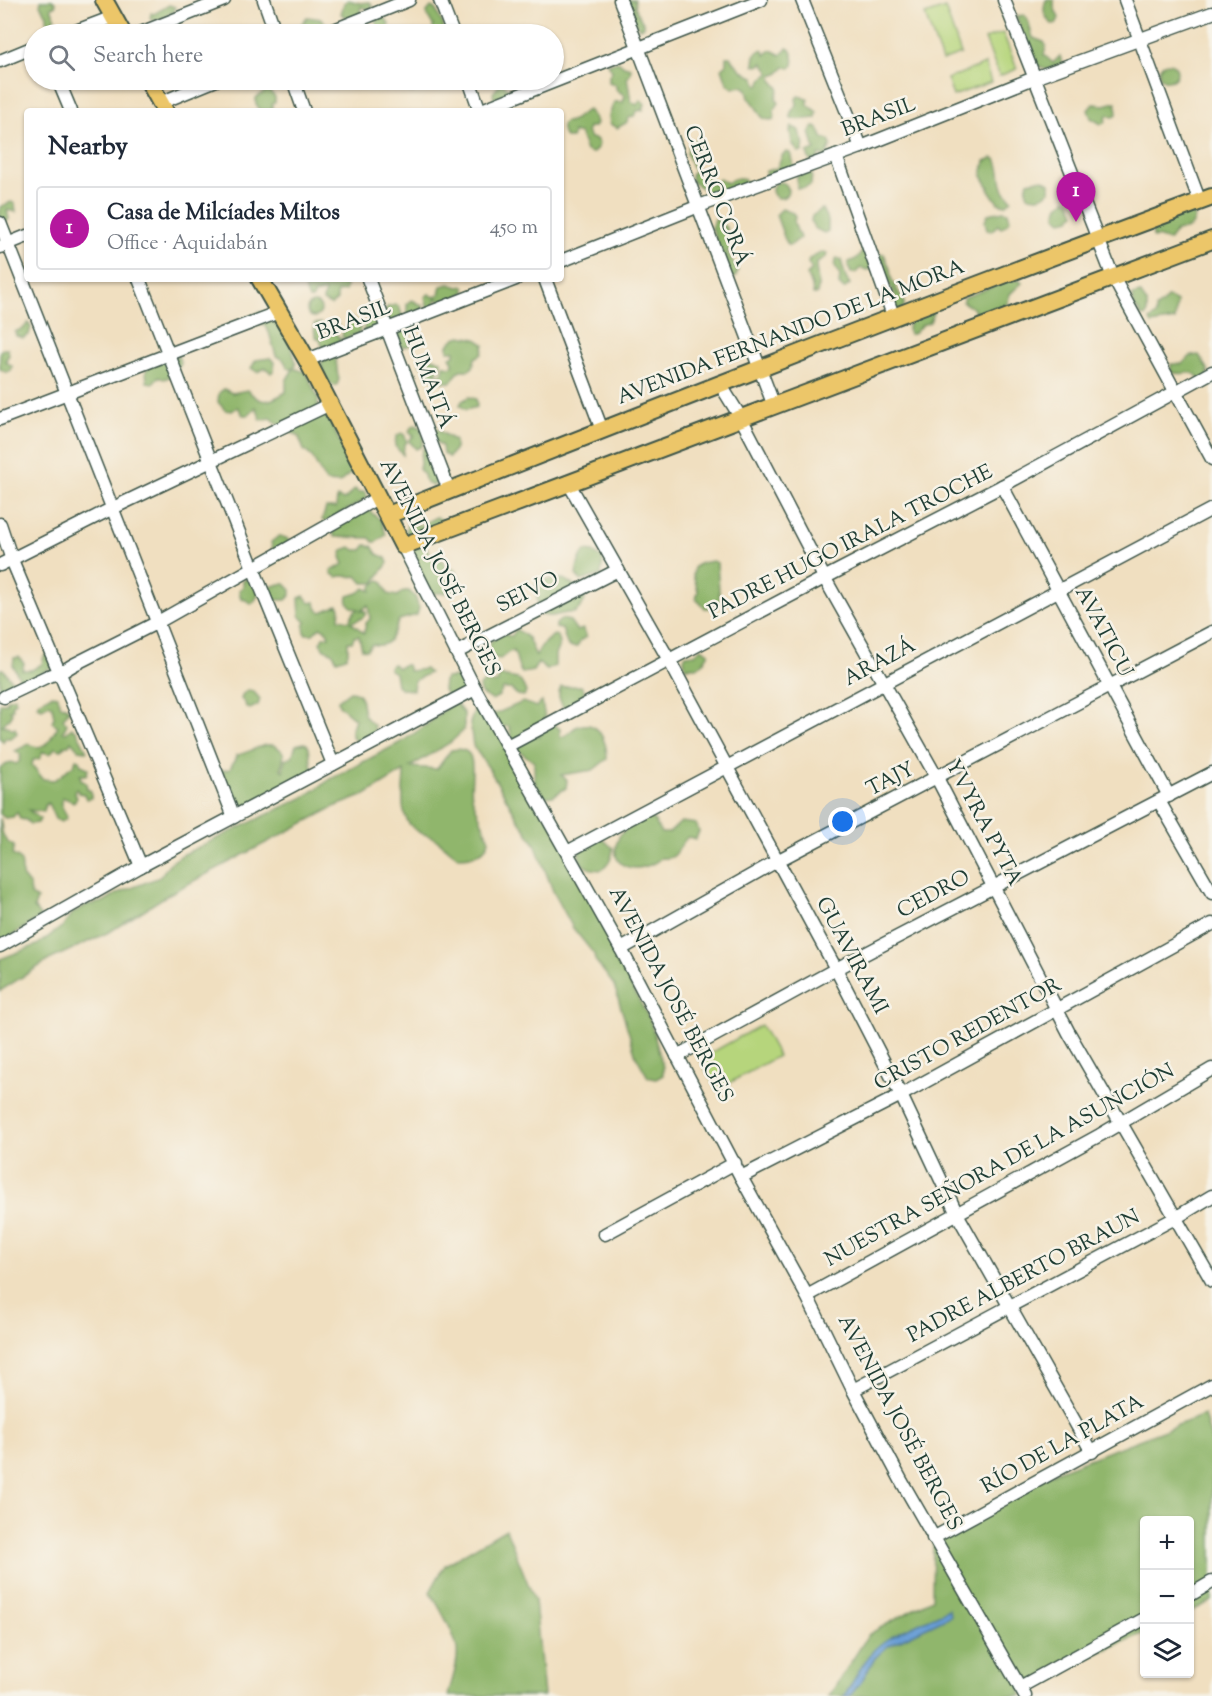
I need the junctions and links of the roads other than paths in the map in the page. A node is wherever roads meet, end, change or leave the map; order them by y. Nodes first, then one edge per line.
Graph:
1 (104, 0) edge
2 (224, 0) edge
3 (264, 0) edge
4 (409, 0) edge
5 (440, 0) edge
6 (620, 0) edge
7 (761, 0) edge
8 (802, 0) edge
9 (1004, 0) edge
10 (1125, 0) edge
11 (1212, 13) edge
12 (113, 17) junction
13 (94, 24) edge
14 (117, 24) edge
15 (163, 24) edge
16 (272, 24) edge
17 (349, 24) edge
18 (449, 24) edge
19 (1139, 39) junction
20 (638, 48) junction
21 (24, 51) edge
22 (0, 61) edge
23 (564, 78) edge
24 (1034, 78) junction
25 (62, 90) edge
26 (154, 90) edge
27 (196, 90) edge
28 (297, 90) edge
29 (473, 90) edge
30 (533, 90) edge
31 (163, 107) edge
32 (70, 108) edge
33 (303, 108) edge
34 (479, 108) edge
35 (488, 108) edge
36 (861, 147) junction
37 (836, 156) junction
38 (1206, 199) edge
39 (699, 206) junction
40 (0, 223) edge
41 (24, 237) edge
42 (1097, 239) junction
43 (1212, 240) edge
44 (4, 245) edge
45 (564, 260) edge
46 (1113, 277) junction
47 (140, 282) edge
48 (262, 282) edge
49 (369, 282) edge
50 (508, 282) edge
51 (545, 282) edge
52 (279, 312) junction
53 (894, 318) junction
54 (387, 329) junction
55 (169, 354) junction
56 (307, 360) junction
57 (760, 369) junction
58 (1212, 372) edge
59 (720, 384) junction
60 (1175, 391) junction
61 (67, 394) junction
62 (330, 404) junction
63 (774, 406) junction
64 (741, 418) junction
65 (0, 419) edge
66 (602, 430) junction
67 (1212, 459) edge
68 (211, 461) junction
69 (568, 482) junction
70 (1002, 486) junction
71 (449, 490) junction
72 (379, 497) junction
73 (113, 508) junction
74 (1212, 510) edge
75 (388, 514) junction
76 (0, 524) edge
77 (403, 546) junction
78 (6, 562) edge
79 (253, 568) junction
80 (618, 570) junction
81 (824, 578) junction
82 (1059, 592) junction
83 (158, 622) junction
84 (1212, 632) edge
85 (457, 652) junction
86 (669, 660) junction
87 (60, 674) junction
88 (883, 684) junction
89 (1109, 686) junction
90 (475, 688) junction
91 (4, 697) dead end
92 (507, 746) junction
93 (333, 764) junction
94 (726, 766) junction
95 (1212, 773) edge
96 (937, 778) junction
97 (1164, 798) junction
98 (234, 817) junction
99 (567, 852) junction
100 (777, 861) junction
101 (141, 867) junction
102 (994, 886) junction
103 (1212, 893) edge
104 (1212, 924) edge
105 (0, 946) edge
106 (621, 949) junction
107 (836, 969) junction
108 (1057, 1009) junction
109 (677, 1056) junction
110 (1212, 1069) edge
111 (901, 1095) junction
112 (1120, 1121) junction
113 (735, 1163) junction
114 (741, 1177) junction
115 (1212, 1197) edge
116 (956, 1212) junction
117 (1177, 1217) junction
118 (605, 1234) dead end
119 (1212, 1281) edge
120 (807, 1296) junction
121 (1008, 1307) junction
122 (1212, 1385) edge
123 (853, 1390) junction
124 (1092, 1452) junction
125 (933, 1538) junction
126 (1212, 1582) edge
127 (1194, 1593) edge
128 (1140, 1621) edge
129 (1022, 1692) edge

1 - 12 main road
2 - 15 street
3 - 16 street
4 - 17 street
5 - 18 street
6 - 20 street, CERRO CORÁ
7 - 20 street
8 - 36 street
9 - 24 street
10 - 19 street
11 - 19 street, BRASIL
12 - 13 street
12 - 14 main road
19 - 24 street, BRASIL
19 - 38 street
20 - 23 street
20 - 39 street, CERRO CORÁ
21 - 22 street
24 - 36 street, BRASIL
24 - 42 street
25 - 32 street
26 - 31 main road
27 - 31 street
28 - 33 street
29 - 34 street
30 - 35 street
36 - 37 street, BRASIL
37 - 39 street, BRASIL
37 - 53 street
38 - 42 main road, AVENIDA FERNANDO DE LA MORA
39 - 45 street, BRASIL
39 - 57 street, CERRO CORÁ
40 - 44 street
41 - 44 street
42 - 46 street
42 - 53 main road, AVENIDA FERNANDO DE LA MORA
43 - 46 main road
44 - 61 street
46 - 60 street
46 - 63 main road
47 - 55 street
48 - 52 main road, AVENIDA JOSÉ BERGES
49 - 54 street, HUMAITÁ
50 - 54 street, BRASIL
51 - 66 street
52 - 55 street
52 - 56 main road, AVENIDA JOSÉ BERGES
53 - 57 main road, AVENIDA FERNANDO DE LA MORA
54 - 56 street, BRASIL
54 - 71 street, HUMAITÁ
55 - 61 street
55 - 68 street
56 - 62 main road, AVENIDA JOSÉ BERGES
57 - 59 main road, AVENIDA FERNANDO DE LA MORA
57 - 63 street, CERRO CORÁ
58 - 60 street, PADRE HUGO IRALA TROCHE
59 - 64 street, YVYRA PYTA
59 - 66 main road, AVENIDA FERNANDO DE LA MORA
60 - 67 street
60 - 70 street, PADRE HUGO IRALA TROCHE
61 - 65 street
61 - 73 street
62 - 68 street
62 - 72 main road, AVENIDA JOSÉ BERGES
63 - 64 main road
64 - 69 main road
64 - 81 street, YVYRA PYTA
66 - 71 main road, AVENIDA FERNANDO DE LA MORA
68 - 73 street
68 - 79 street
69 - 77 main road
69 - 80 street, GUAVIRAMI
70 - 81 street, PADRE HUGO IRALA TROCHE
70 - 82 street, AVATICU
71 - 75 main road, AVENIDA FERNANDO DE LA MORA
72 - 75 main road, AVENIDA JOSÉ BERGES
72 - 79 street
73 - 78 street
73 - 83 street
74 - 82 street, ARAZÁ
75 - 77 main road, AVENIDA JOSÉ BERGES
76 - 78 street
77 - 85 street, AVENIDA JOSÉ BERGES
78 - 87 street
79 - 83 street
79 - 93 street
80 - 85 street, SEIVO
80 - 86 street, GUAVIRAMI
81 - 86 street, PADRE HUGO IRALA TROCHE
81 - 88 street, YVYRA PYTA
82 - 88 street, ARAZÁ
82 - 89 street, AVATICU
83 - 87 street
83 - 98 street
84 - 89 street, TAJY
85 - 90 street, AVENIDA JOSÉ BERGES
86 - 92 street, PADRE HUGO IRALA TROCHE
86 - 94 street, GUAVIRAMI
87 - 91 street
87 - 101 street
88 - 94 street, ARAZÁ
88 - 96 street, YVYRA PYTA
89 - 96 street, TAJY
89 - 97 street, AVATICU
90 - 92 street, AVENIDA JOSÉ BERGES
90 - 93 street
92 - 99 street, AVENIDA JOSÉ BERGES
93 - 98 street
94 - 99 street, ARAZÁ
94 - 100 street, GUAVIRAMI
95 - 97 street, CEDRO
96 - 100 street, TAJY
96 - 102 street, YVYRA PYTA
97 - 102 street, CEDRO
97 - 103 street, AVATICU
98 - 101 street
99 - 106 street, AVENIDA JOSÉ BERGES
100 - 106 street, TAJY
100 - 107 street, GUAVIRAMI
101 - 105 street
102 - 107 street, CEDRO
102 - 108 street, YVYRA PYTA
104 - 108 street, CRISTO REDENTOR
106 - 109 street, AVENIDA JOSÉ BERGES
107 - 109 street, CEDRO
107 - 111 street, GUAVIRAMI
108 - 111 street, CRISTO REDENTOR
108 - 112 street, YVYRA PYTA
109 - 113 street, AVENIDA JOSÉ BERGES
110 - 112 street, NUESTRA SEÑORA DE LA ASUNCIÓN
111 - 114 street, CRISTO REDENTOR
111 - 116 street, GUAVIRAMI
112 - 116 street, NUESTRA SEÑORA DE LA ASUNCIÓN
112 - 117 street, YVYRA PYTA
113 - 114 street, AVENIDA JOSÉ BERGES
113 - 118 street
114 - 120 street, AVENIDA JOSÉ BERGES
115 - 117 street, PADRE ALBERTO BRAUN
116 - 120 street, NUESTRA SEÑORA DE LA ASUNCIÓN
116 - 121 street, GUAVIRAMI
117 - 119 street, YVYRA PYTA
117 - 121 street, PADRE ALBERTO BRAUN
120 - 123 street, AVENIDA JOSÉ BERGES
121 - 123 street, PADRE ALBERTO BRAUN
121 - 124 street, GUAVIRAMI
122 - 124 street, RÍO DE LA PLATA
123 - 125 street, AVENIDA JOSÉ BERGES
124 - 125 street, RÍO DE LA PLATA
125 - 129 street, AVENIDA JOSÉ BERGES
126 - 127 street
128 - 129 street

